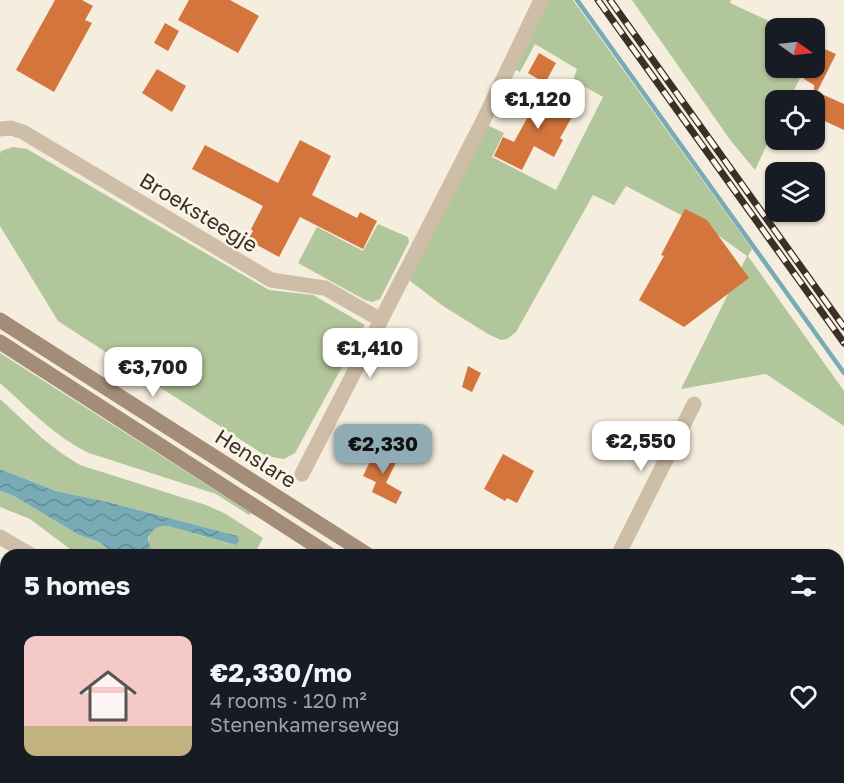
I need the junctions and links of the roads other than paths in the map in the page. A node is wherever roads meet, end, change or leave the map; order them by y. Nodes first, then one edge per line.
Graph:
1 (541, 0) edge
2 (0, 129) edge
3 (0, 320) edge
4 (381, 320) junction
5 (0, 342) edge
6 (694, 404) dead end
7 (302, 474) dead end
8 (0, 537) edge
9 (21, 549) edge
10 (321, 549) edge
11 (359, 549) edge
12 (621, 549) edge

1 - 4 street
2 - 4 street, Broeksteegje
3 - 11 street, Henslare
4 - 7 street
5 - 10 street, Henslare
6 - 12 street
8 - 9 street

